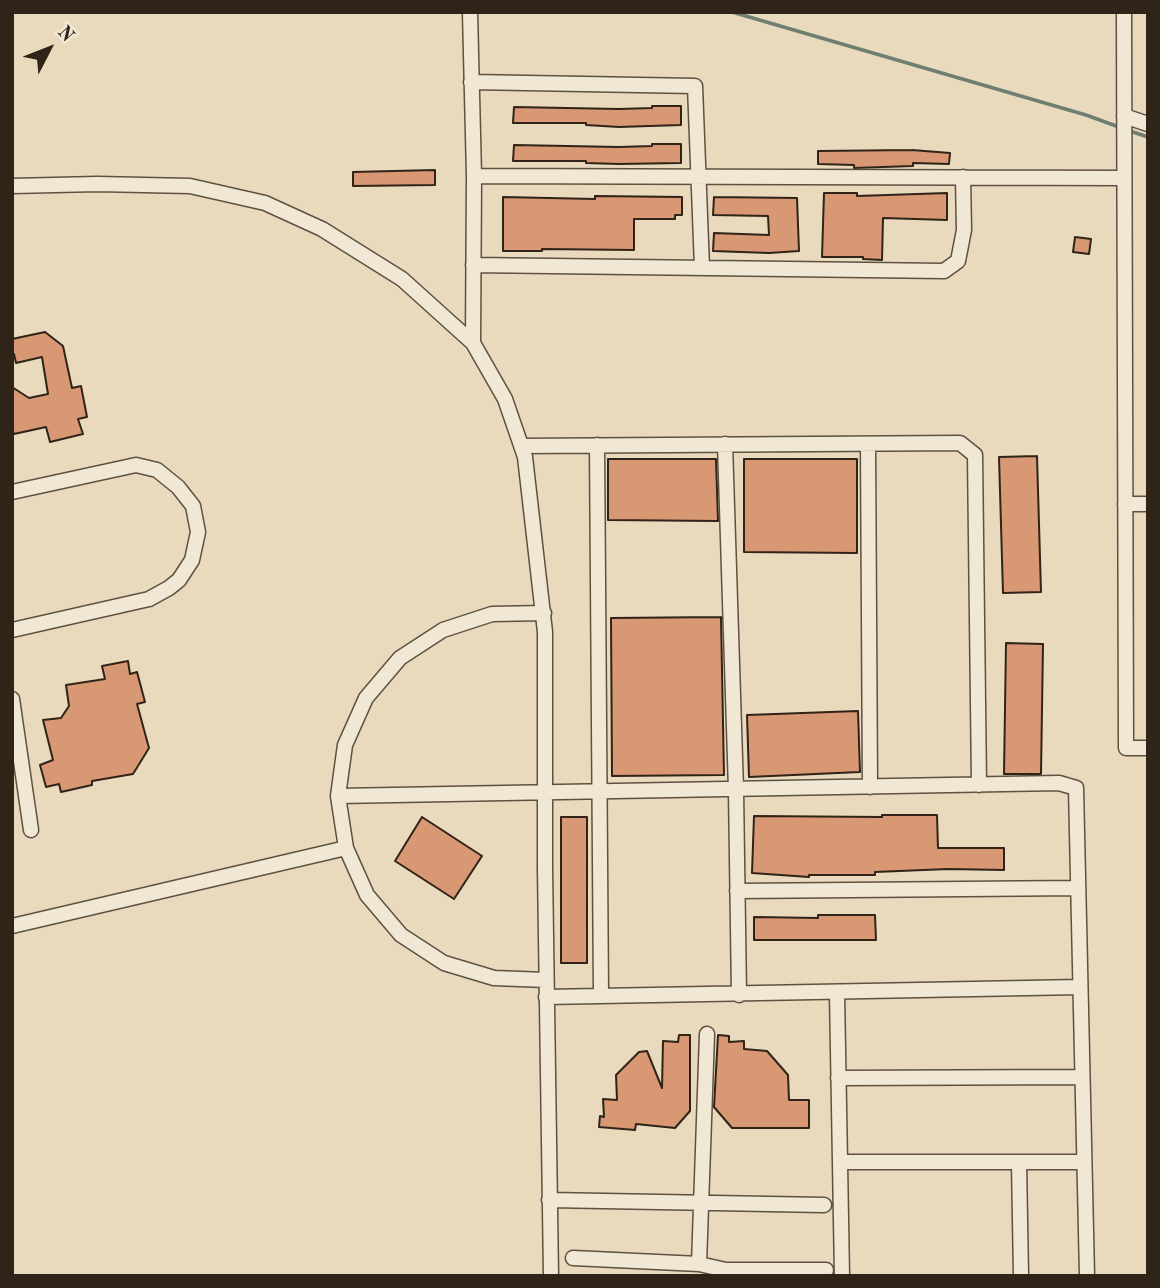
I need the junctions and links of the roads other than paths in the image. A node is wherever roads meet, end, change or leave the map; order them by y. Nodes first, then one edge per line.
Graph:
1 (470, 12) edge
2 (1124, 12) edge
3 (471, 82) junction
4 (1124, 116) junction
5 (1148, 124) edge
6 (474, 176) junction
7 (698, 176) junction
8 (963, 177) junction
9 (1124, 178) junction
10 (12, 186) edge
11 (473, 265) junction
12 (702, 268) junction
13 (473, 343) junction
14 (725, 444) junction
15 (868, 444) junction
16 (597, 445) junction
17 (521, 446) junction
18 (12, 492) edge
19 (1125, 504) junction
20 (1148, 504) edge
21 (544, 614) junction
22 (12, 630) edge
23 (12, 699) edge
24 (1148, 748) edge
25 (979, 785) junction
26 (870, 787) junction
27 (736, 790) junction
28 (599, 792) junction
29 (545, 793) junction
30 (338, 796) junction
31 (31, 830) dead end
32 (346, 848) junction
33 (1078, 888) junction
34 (737, 891) junction
35 (12, 926) edge
36 (546, 980) junction
37 (1080, 987) junction
38 (837, 993) junction
39 (739, 995) junction
40 (601, 996) junction
41 (546, 997) junction
42 (707, 1034) dead end
43 (1082, 1077) junction
44 (838, 1078) junction
45 (840, 1162) junction
46 (1084, 1162) junction
47 (1019, 1163) junction
48 (550, 1200) junction
49 (700, 1203) junction
50 (824, 1205) dead end
51 (573, 1258) dead end
52 (699, 1264) junction
53 (826, 1270) dead end
54 (551, 1276) edge
55 (842, 1276) edge
56 (1021, 1276) edge
57 (1087, 1276) edge

1 - 3 street
2 - 4 street
3 - 6 street
3 - 7 street
4 - 5 street
4 - 9 street
6 - 7 street
6 - 11 street
7 - 8 street
7 - 12 street
8 - 9 street
8 - 12 street
9 - 19 street
10 - 13 street
11 - 12 street
11 - 13 street
13 - 17 street
14 - 15 street
14 - 16 street
14 - 27 street
15 - 25 street
15 - 26 street
16 - 17 street
16 - 28 street
17 - 21 street
18 - 22 street
19 - 20 street
19 - 24 street
21 - 29 street
21 - 30 street
23 - 31 street
25 - 26 street
25 - 33 street
26 - 27 street
27 - 28 street
27 - 34 street
28 - 29 street
28 - 40 street
29 - 30 street
29 - 36 street
30 - 32 street
32 - 35 street
32 - 36 street
33 - 34 street
33 - 37 street
34 - 39 street
36 - 41 street
37 - 38 street
37 - 43 street
38 - 39 street
38 - 44 street
39 - 40 street
40 - 41 street
41 - 48 street
42 - 49 street
43 - 44 street
43 - 46 street
44 - 45 street
45 - 47 street
45 - 55 street
46 - 47 street
46 - 57 street
47 - 56 street
48 - 49 street
48 - 54 street
49 - 50 street
49 - 52 street
51 - 52 street
52 - 53 street

